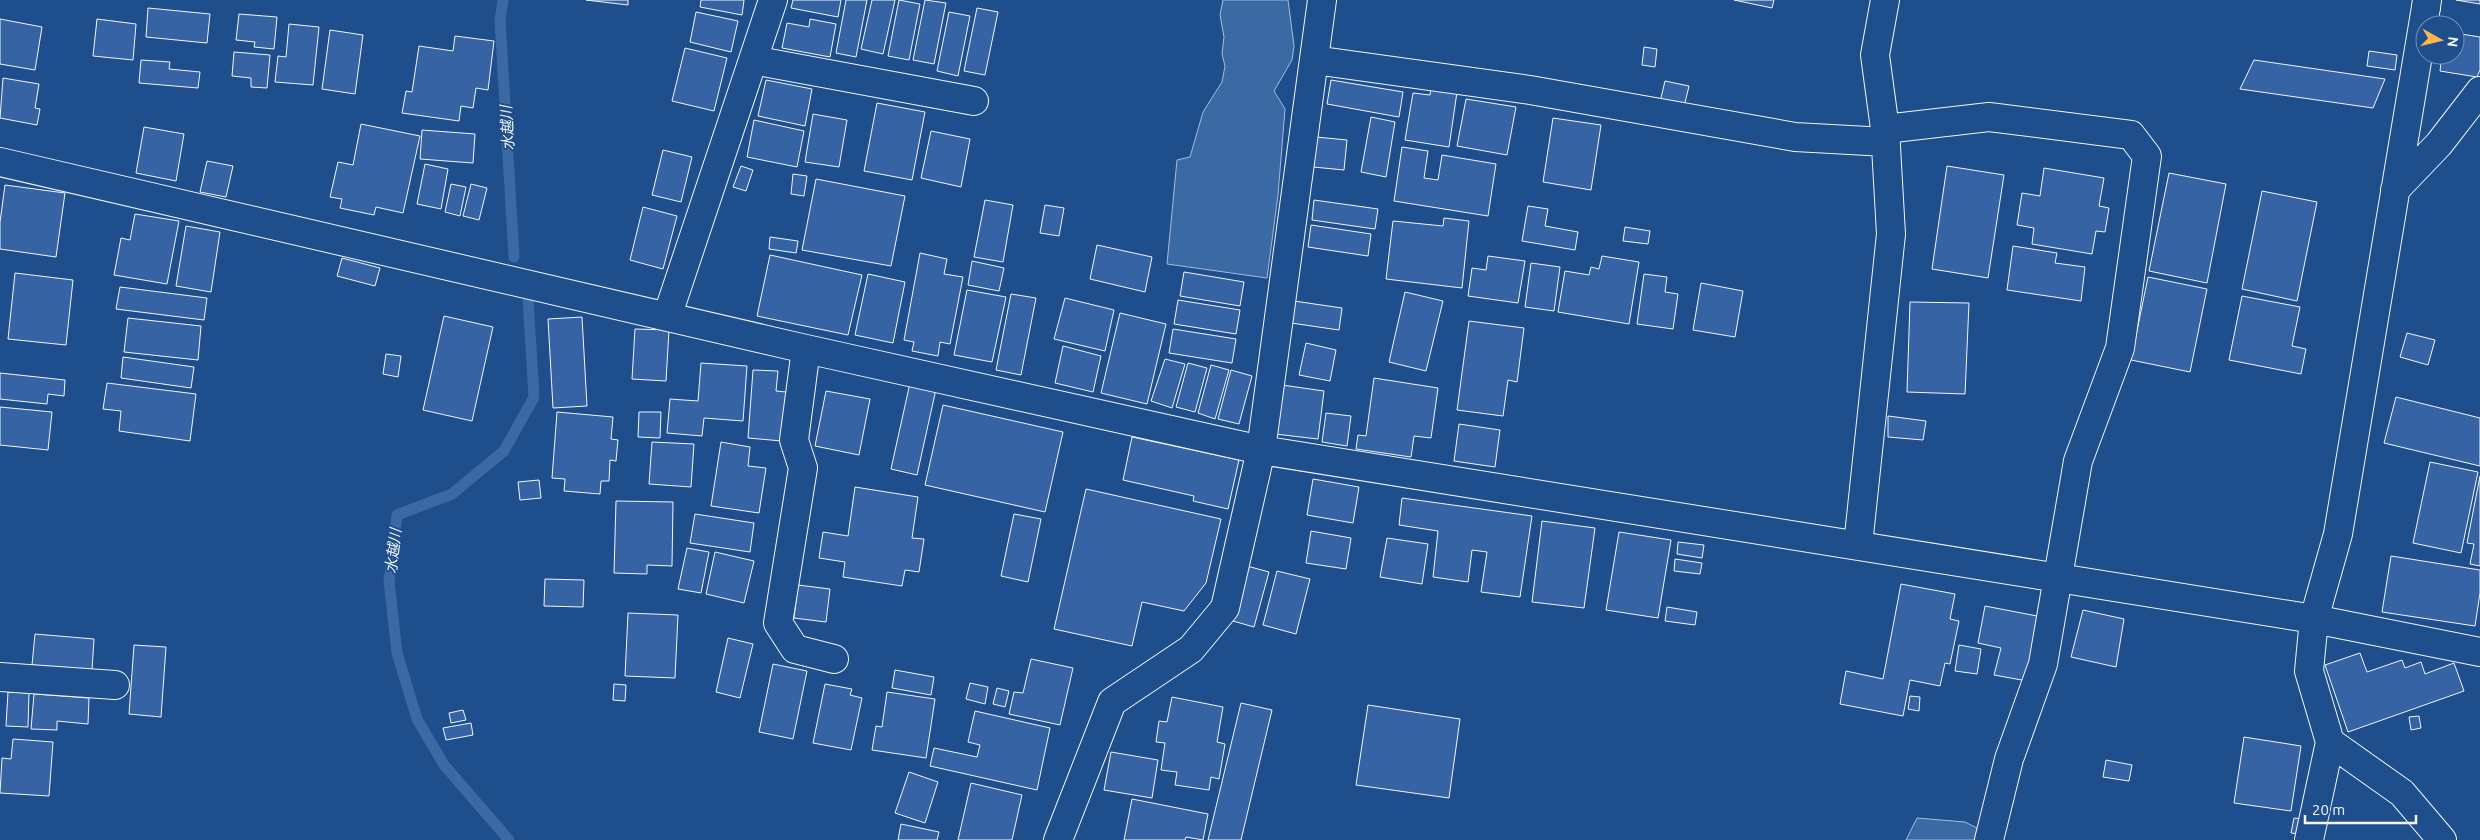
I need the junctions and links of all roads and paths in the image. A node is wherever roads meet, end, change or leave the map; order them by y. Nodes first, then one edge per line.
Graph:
1 (773, 0) edge
2 (1322, 0) edge
3 (1885, 0) edge
4 (2427, 4) edge
5 (753, 60) junction
6 (1314, 60) junction
7 (2480, 91) edge
8 (974, 101) dead end
9 (1885, 136) junction
10 (0, 162) edge
11 (2396, 190) junction
12 (667, 317) junction
13 (806, 349) junction
14 (1260, 450) junction
15 (1858, 545) junction
16 (2058, 578) junction
17 (2314, 620) junction
18 (2480, 652) edge
19 (834, 659) dead end
20 (0, 677) edge
21 (115, 684) dead end
22 (2330, 742) junction
23 (1058, 840) edge
24 (1989, 840) edge
25 (2309, 840) edge
26 (2442, 840) edge

1 - 5 street
2 - 6 street
3 - 9 street
4 - 11 street
5 - 8 street
5 - 12 street
6 - 9 street
6 - 14 street
7 - 11 street
9 - 15 street
9 - 16 street
10 - 12 street
11 - 17 street
12 - 13 street
13 - 14 street
13 - 19 street
14 - 15 street
14 - 23 street
15 - 16 street
16 - 17 street
16 - 24 street
17 - 18 street
17 - 22 street
20 - 21 street
22 - 25 street
22 - 26 street

